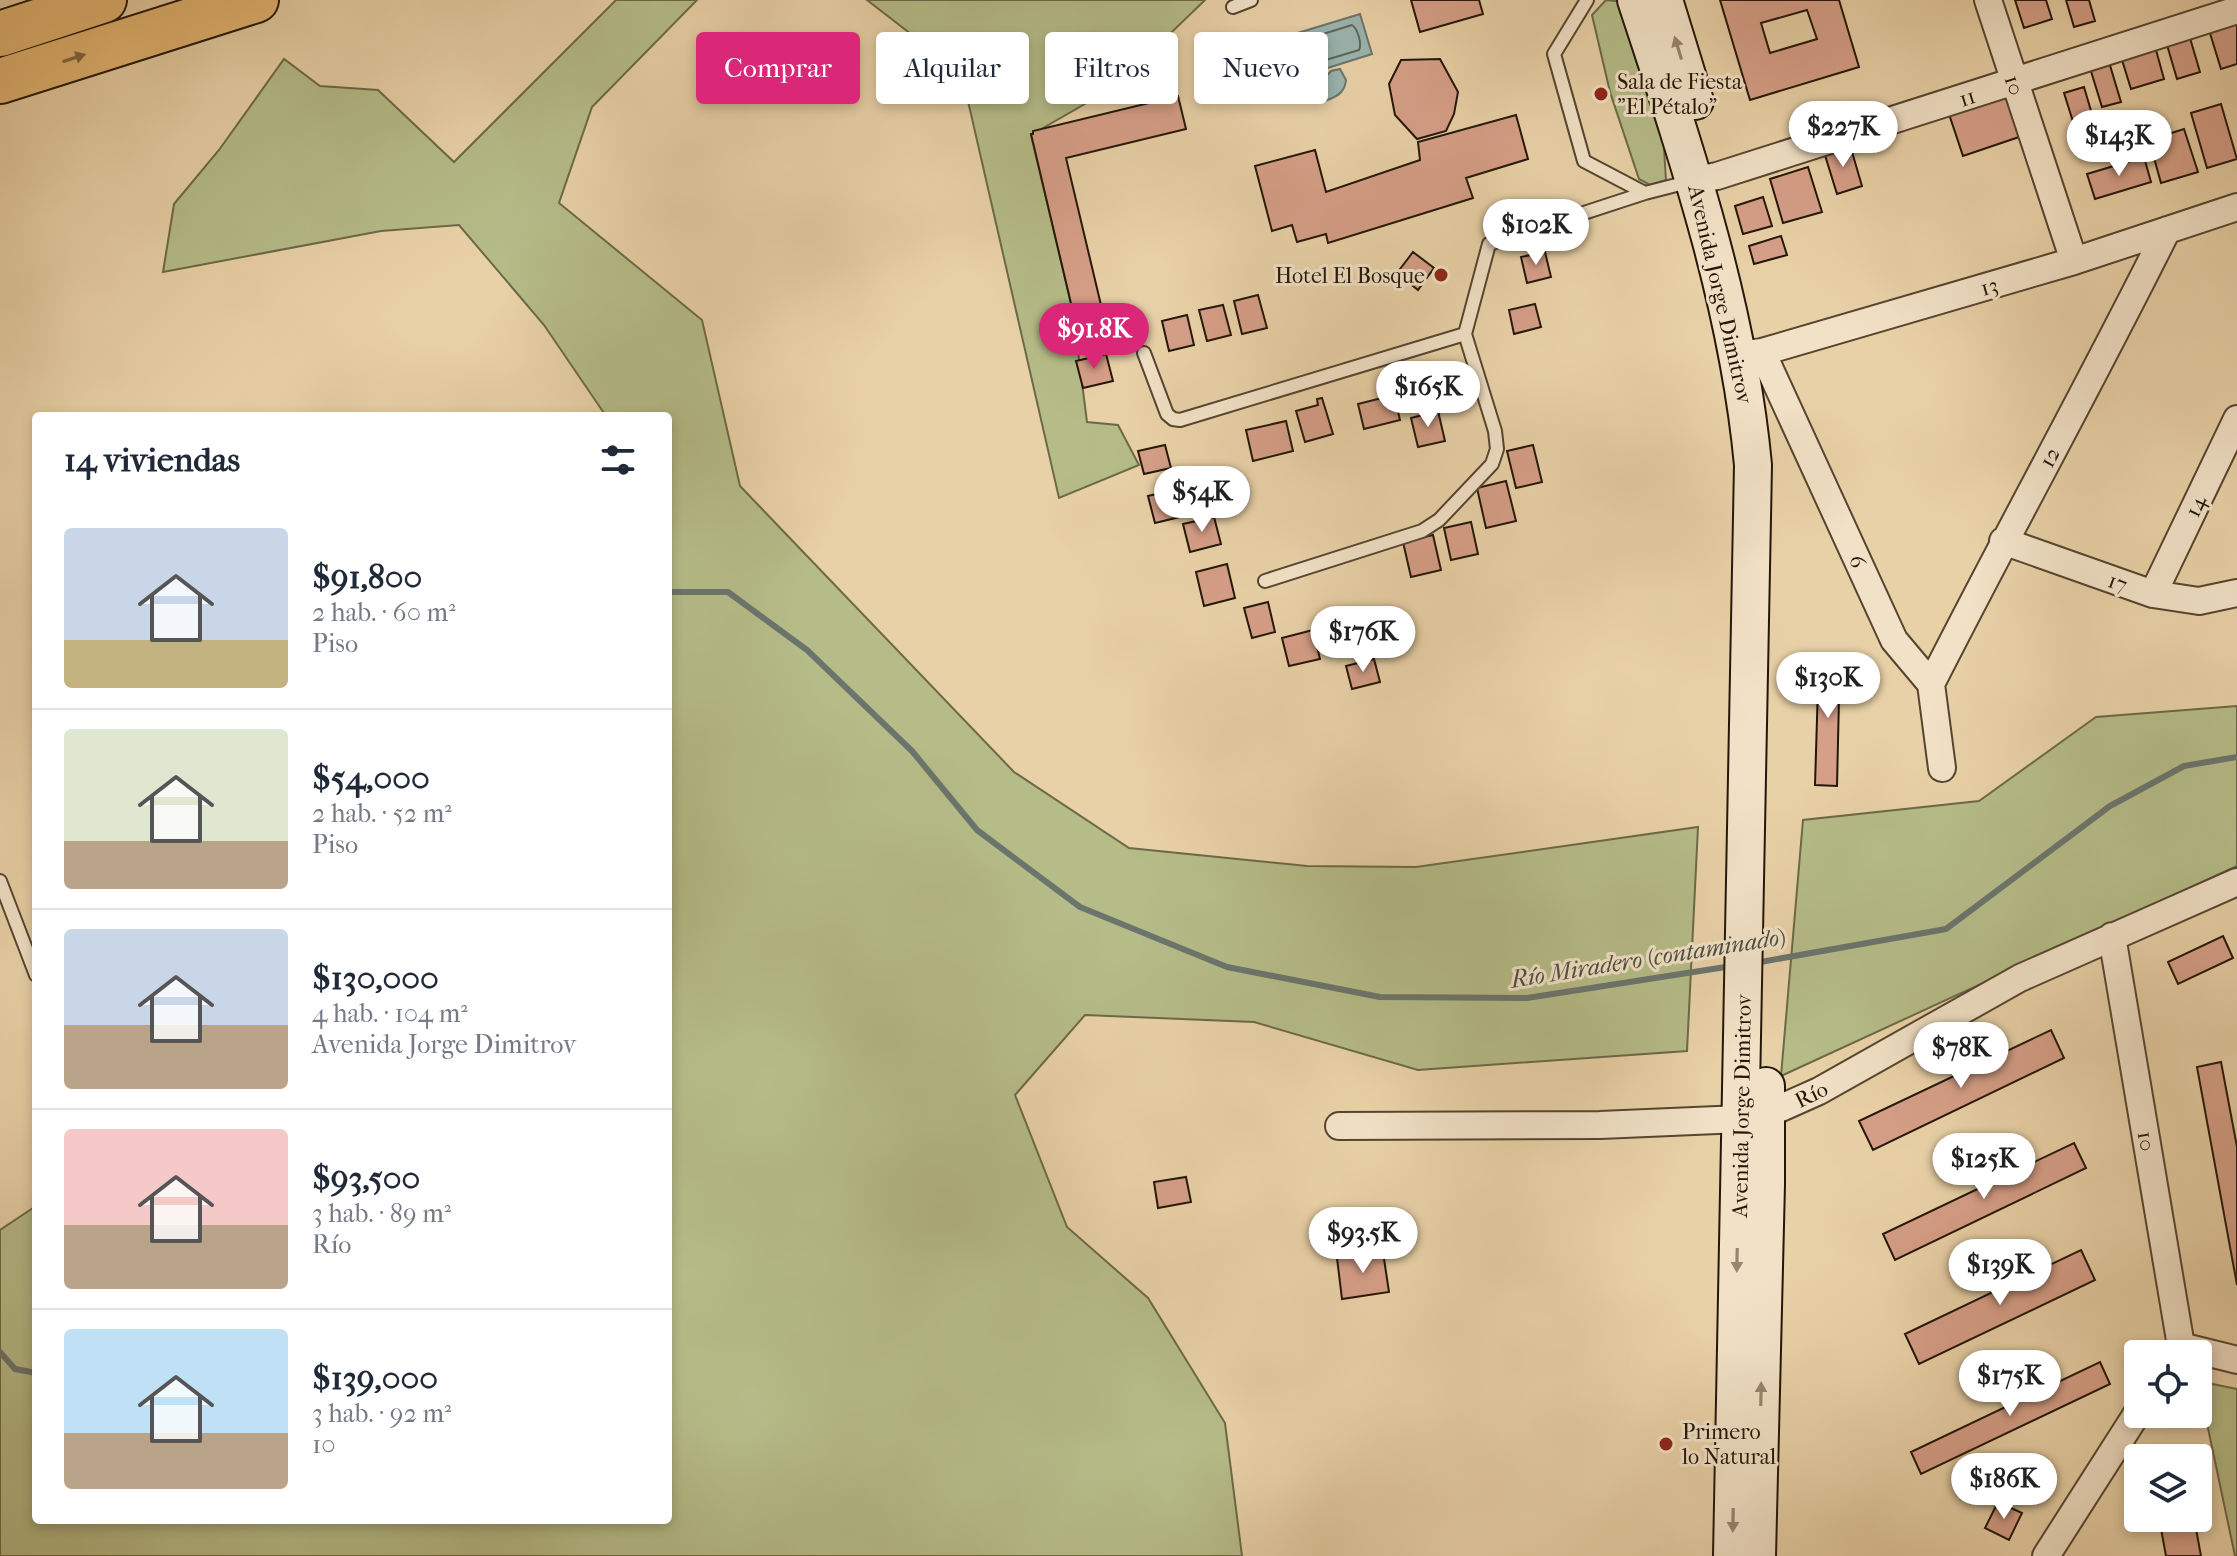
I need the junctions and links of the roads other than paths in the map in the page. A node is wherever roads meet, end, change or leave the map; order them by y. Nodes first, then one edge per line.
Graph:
1 (104, 0) edge
2 (256, 0) edge
3 (1251, 0) edge
4 (1587, 0) edge
5 (1636, 0) edge
6 (1664, 0) edge
7 (1988, 0) edge
8 (1233, 7) dead end
9 (2237, 10) edge
10 (0, 34) edge
11 (0, 81) edge
12 (2014, 82) junction
13 (1706, 178) junction
14 (1645, 193) junction
15 (2237, 207) edge
16 (2167, 230) junction
17 (2074, 261) junction
18 (1465, 334) junction
19 (1144, 353) dead end
20 (1751, 354) junction
21 (2237, 419) edge
22 (2003, 541) junction
23 (1265, 581) dead end
24 (2237, 593) edge
25 (2153, 594) junction
26 (1931, 684) junction
27 (1942, 768) dead end
28 (0, 881) edge
29 (2237, 882) edge
30 (2112, 936) junction
31 (32, 965) edge
32 (1754, 1116) junction
33 (1339, 1126) dead end
34 (2176, 1340) edge
35 (2212, 1356) edge
36 (2237, 1360) edge
37 (2128, 1428) edge
38 (1732, 1556) edge
39 (1757, 1556) edge
40 (2046, 1556) edge

1 - 10 highway
11 -> 2 highway
3 - 8 lane
4 - 14 lane
5 - 13 main road, Avenida Jorge Dimitrov
13 -> 6 main road, Avenida Jorge Dimitrov
7 - 12 street, 10
9 - 12 street, 11
12 - 13 street, 11
12 - 17 street, 10
13 - 14 lane
13 - 20 main road, Avenida Jorge Dimitrov
14 - 18 lane
15 - 16 street, 13
16 - 17 street, 13
16 - 22 street, 12
17 - 20 street, 13
18 - 19 lane
18 - 23 lane
20 - 26 street, 6
20 - 32 main road, Avenida Jorge Dimitrov
21 - 25 street, 14
22 - 25 street, 17
22 - 26 street, 12
24 - 25 street, 17
26 - 27 street
28 - 31 lane
29 - 30 street, Río
30 - 32 street, Río
30 - 34 street, 10
32 - 33 street, Río
32 -> 38 main road, Avenida Jorge Dimitrov
39 -> 32 main road, Avenida Jorge Dimitrov
35 - 36 street
37 - 40 street

